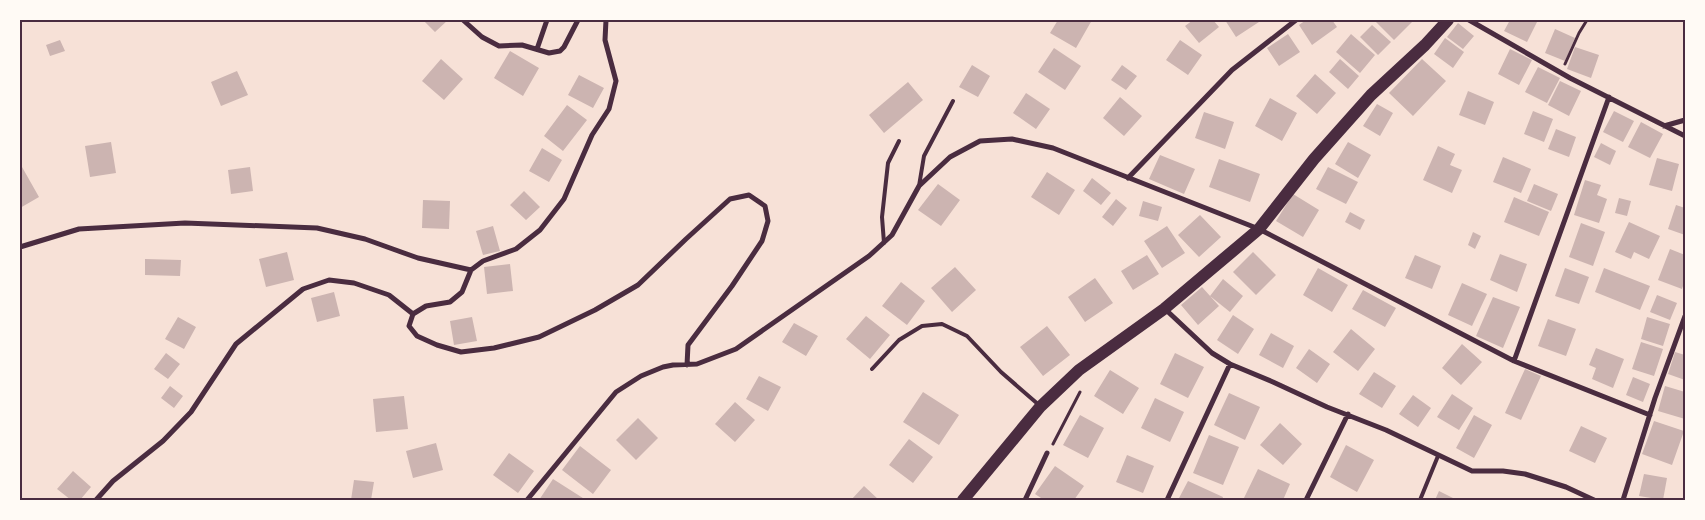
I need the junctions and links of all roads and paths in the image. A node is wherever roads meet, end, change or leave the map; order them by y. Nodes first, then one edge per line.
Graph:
1 (463, 20) edge
2 (547, 20) edge
3 (578, 20) edge
4 (606, 20) edge
5 (1296, 20) edge
6 (1448, 20) edge
7 (1470, 20) edge
8 (1587, 20) edge
9 (537, 49) junction
10 (1562, 73) junction
11 (1609, 97) junction
12 (954, 101) dead end
13 (1685, 120) edge
14 (1664, 126) junction
15 (1685, 136) edge
16 (899, 142) dead end
17 (1128, 178) junction
18 (919, 186) junction
19 (1259, 229) junction
20 (884, 243) junction
21 (20, 247) edge
22 (471, 270) junction
23 (1164, 309) junction
24 (413, 314) junction
25 (1685, 316) edge
26 (1514, 361) junction
27 (1230, 364) junction
28 (687, 365) junction
29 (872, 369) dead end
30 (1084, 385) dead end
31 (1040, 407) junction
32 (1348, 414) junction
33 (1650, 416) junction
34 (1047, 453) joint
35 (1438, 456) junction
36 (96, 500) edge
37 (527, 500) edge
38 (963, 500) edge
39 (1025, 500) edge
40 (1167, 500) edge
41 (1306, 500) edge
42 (1420, 500) edge
43 (1594, 500) edge
44 (1622, 500) edge

1 - 9 street
2 - 9 street
3 - 9 street
4 - 22 street
5 - 17 street
6 - 19 main road
7 - 10 street
8 - 10 path
10 - 11 street
11 - 14 street
11 - 26 street
12 - 18 lane
13 - 14 street
14 - 15 street
16 - 20 lane
17 - 18 street
17 - 19 street
18 - 20 street
19 - 23 main road
19 - 26 street
20 - 28 street
21 - 22 street
22 - 24 street
23 - 27 street
23 - 31 main road
24 - 28 street
24 - 36 street
25 - 33 street
26 - 33 street
27 - 32 street
27 - 40 street
28 - 37 street
29 - 31 lane
30 - 34 path
31 - 38 main road
32 - 35 street
32 - 41 street
33 - 44 street
34 - 39 street
35 - 42 lane
35 - 43 street

